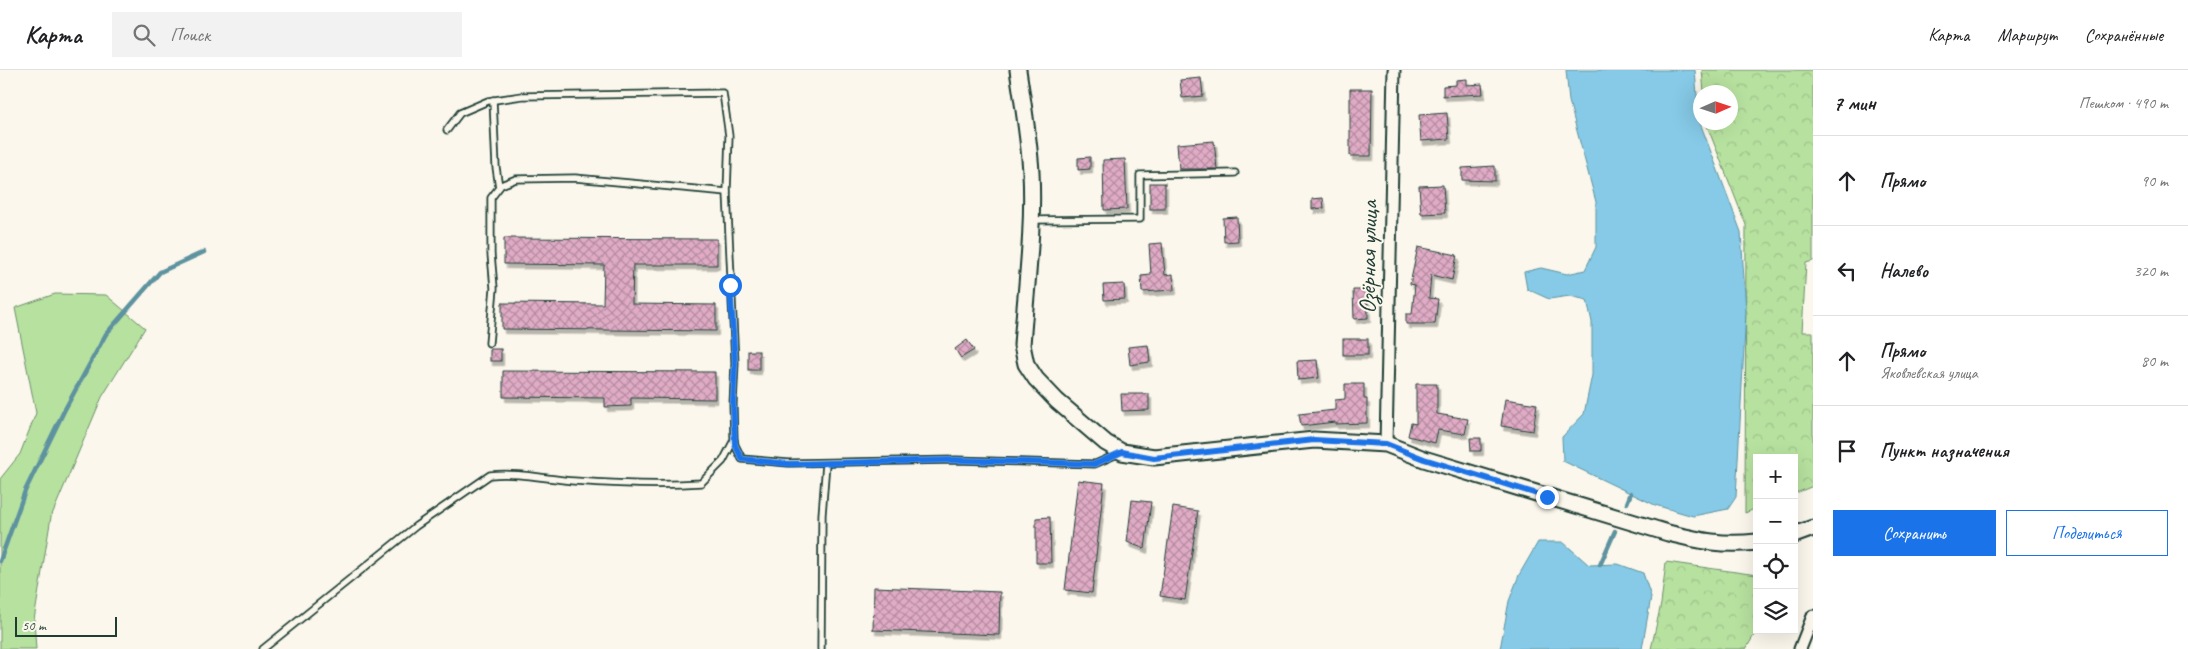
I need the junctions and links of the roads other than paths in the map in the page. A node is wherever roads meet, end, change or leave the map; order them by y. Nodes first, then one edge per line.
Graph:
1 (1394, 70) edge
2 (1018, 71) edge
3 (494, 100) junction
4 (447, 130) dead end
5 (1235, 173) dead end
6 (499, 188) junction
7 (728, 192) junction
8 (1032, 220) junction
9 (489, 343) dead end
10 (734, 440) junction
11 (1386, 444) junction
12 (1122, 452) junction
13 (826, 462) junction
14 (1813, 528) edge
15 (1798, 534) edge
16 (1753, 542) edge
17 (1812, 622) edge
18 (263, 649) edge
19 (821, 649) edge
20 (1800, 649) edge

1 - 11 street, Озёрная улица
2 - 8 street
3 - 4 lane
3 - 6 lane
3 - 7 lane
5 - 8 lane
6 - 7 lane
6 - 9 lane
7 - 10 lane
8 - 12 street
10 - 13 lane
10 - 18 lane
11 - 12 street
11 - 16 street
12 - 13 lane
13 - 19 lane
14 - 15 street
17 - 20 street

